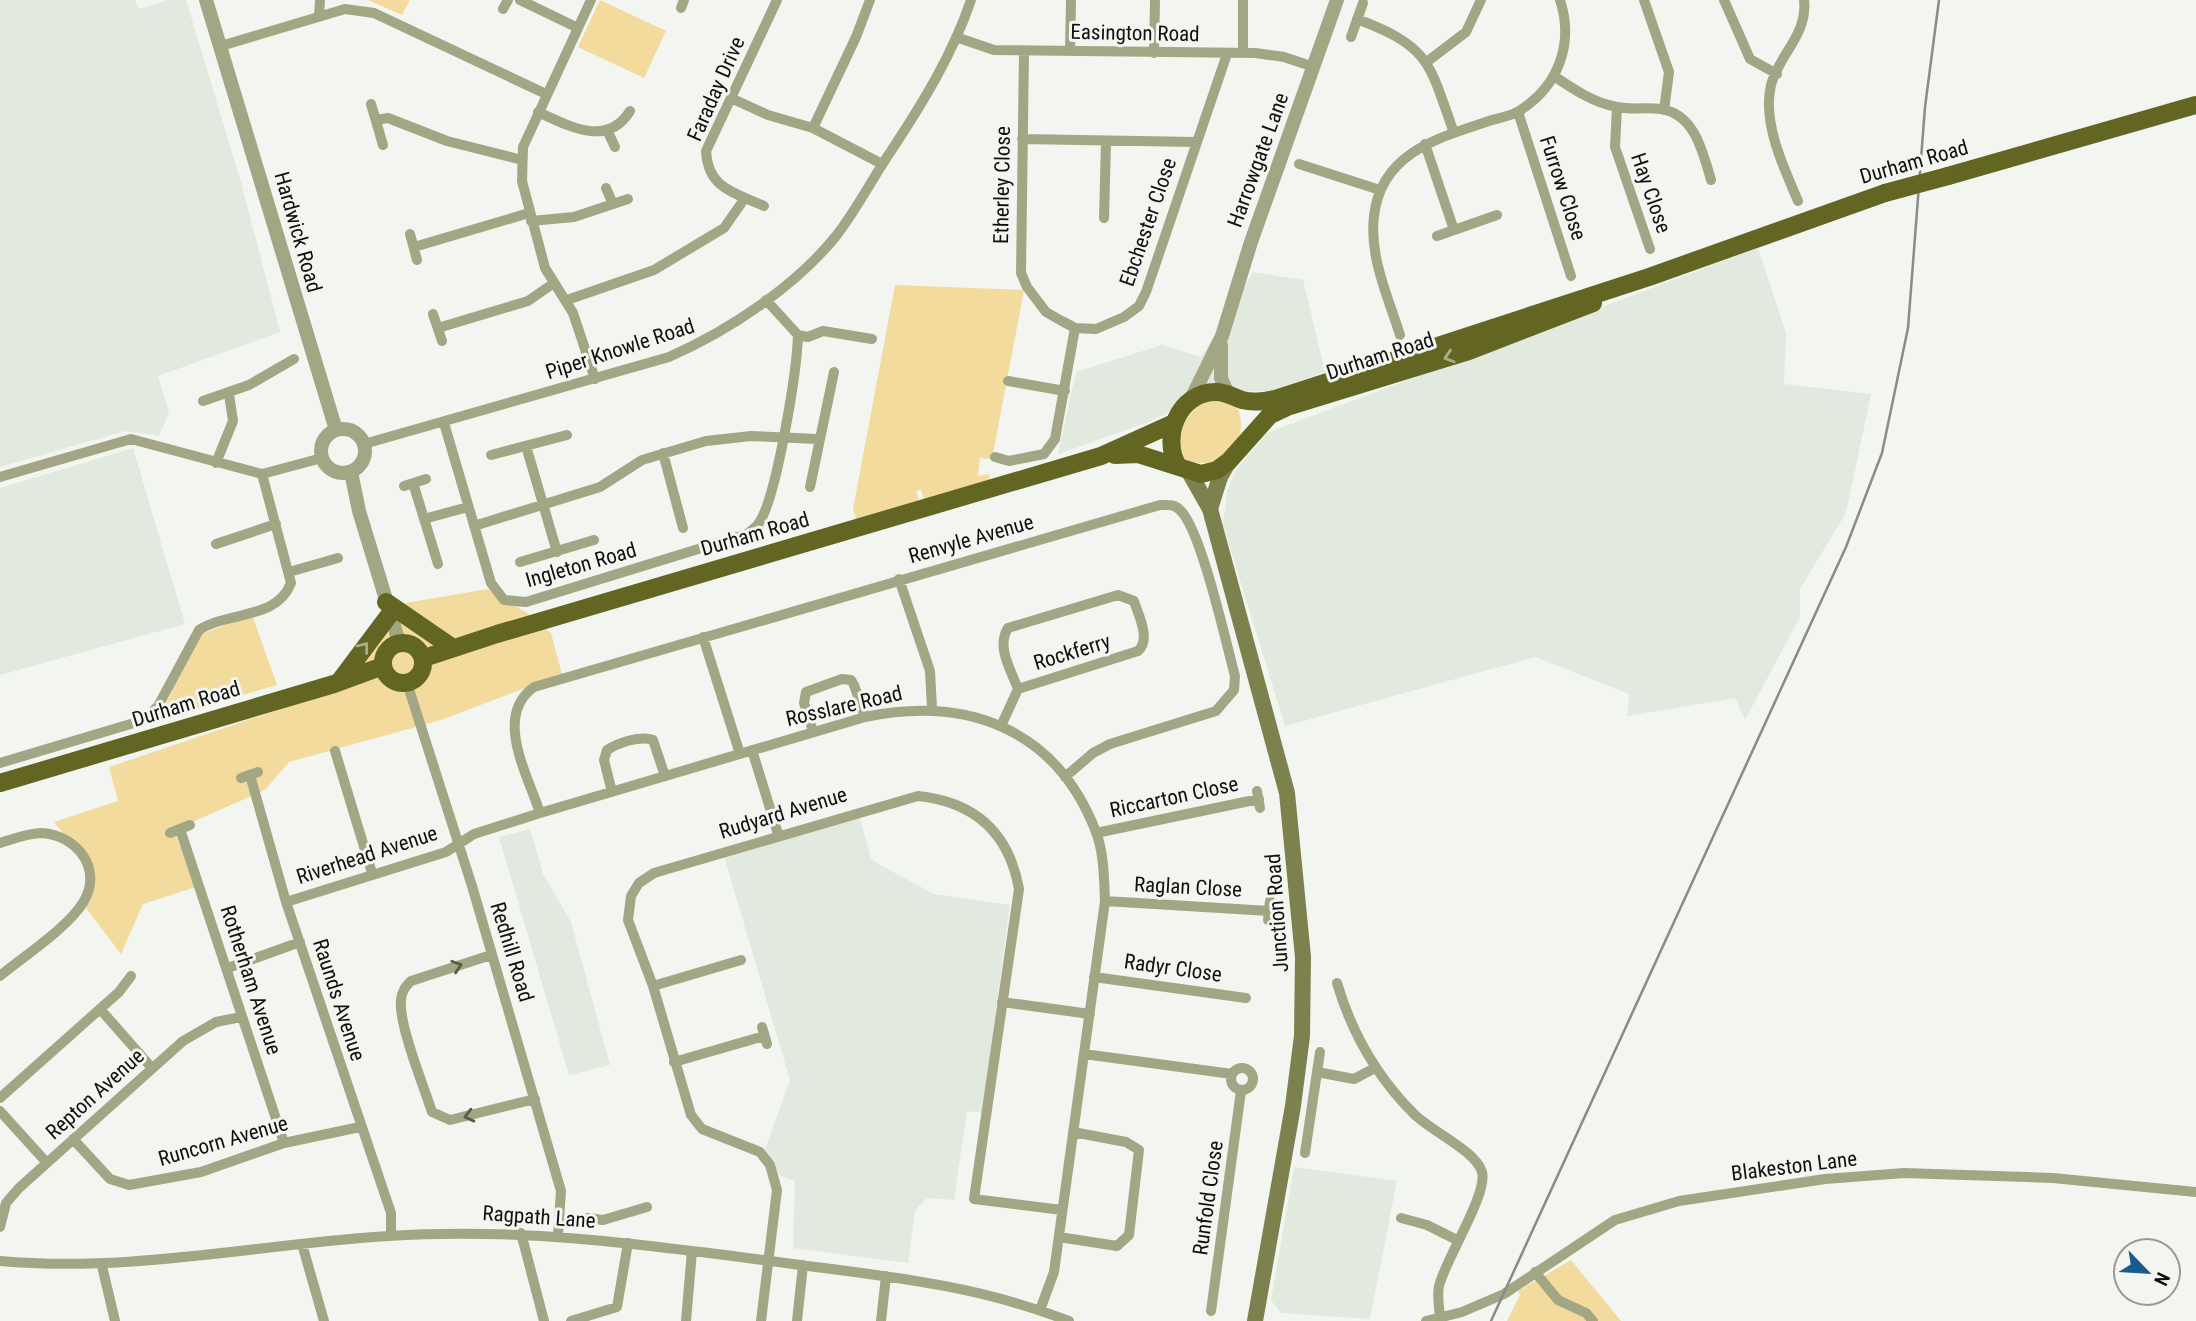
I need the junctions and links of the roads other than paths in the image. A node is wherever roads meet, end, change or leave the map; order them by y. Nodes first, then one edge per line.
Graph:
1 (206, 0) edge
2 (320, 0) edge
3 (520, 0) edge
4 (591, 0) edge
5 (777, 0) edge
6 (870, 0) edge
7 (971, 0) edge
8 (1070, 0) edge
9 (1155, 0) edge
10 (1243, 0) edge
11 (1337, 0) edge
12 (1481, 0) edge
13 (1560, 0) edge
14 (1644, 0) edge
15 (1724, 0) edge
16 (1804, 0) edge
17 (1363, 3) dead end
18 (319, 16) junction
19 (1357, 19) junction
20 (578, 28) junction
21 (956, 37) junction
22 (1351, 37) dead end
23 (221, 46) junction
24 (1024, 51) junction
25 (1070, 51) junction
26 (1154, 53) junction
27 (1243, 53) junction
28 (1227, 54) junction
29 (1427, 61) junction
30 (1314, 67) junction
31 (1777, 74) junction
32 (1554, 76) junction
33 (546, 94) junction
34 (733, 99) junction
35 (371, 104) dead end
36 (2196, 105) edge
37 (1618, 107) junction
38 (1664, 110) junction
39 (630, 111) dead end
40 (538, 112) junction
41 (1518, 112) junction
42 (376, 120) junction
43 (813, 128) junction
44 (607, 130) junction
45 (1454, 133) junction
46 (1022, 139) junction
47 (1106, 142) junction
48 (1195, 142) junction
49 (1425, 144) junction
50 (383, 145) dead end
51 (615, 147) dead end
52 (522, 160) junction
53 (882, 164) junction
54 (1299, 164) dead end
55 (1711, 180) dead end
56 (606, 188) dead end
57 (1380, 190) junction
58 (745, 198) junction
59 (628, 199) dead end
60 (1798, 201) dead end
61 (613, 204) junction
62 (764, 206) dead end
63 (1497, 215) dead end
64 (530, 217) junction
65 (1104, 218) dead end
66 (1454, 230) junction
67 (410, 234) dead end
68 (1437, 236) dead end
69 (414, 247) junction
70 (1650, 249) dead end
71 (417, 260) dead end
72 (1570, 276) dead end
73 (1648, 277) junction
74 (554, 283) junction
75 (567, 300) junction
76 (766, 300) junction
77 (433, 314) dead end
78 (438, 328) junction
79 (1075, 328) junction
80 (798, 335) junction
81 (1400, 335) dead end
82 (1222, 336) junction
83 (872, 339) dead end
84 (442, 341) dead end
85 (294, 359) dead end
86 (834, 372) dead end
87 (595, 379) junction
88 (1009, 381) dead end
89 (1065, 391) junction
90 (229, 394) junction
91 (1235, 397) junction
92 (203, 401) dead end
93 (1188, 404) junction
94 (443, 423) junction
95 (1174, 423) junction
96 (336, 430) junction
97 (566, 435) dead end
98 (782, 438) junction
99 (1248, 438) junction
100 (817, 439) junction
101 (364, 444) junction
102 (526, 446) junction
103 (663, 453) junction
104 (491, 455) dead end
105 (1101, 456) junction
106 (995, 457) dead end
107 (322, 458) junction
108 (1229, 461) junction
109 (216, 463) junction
110 (1183, 469) junction
111 (351, 472) junction
112 (262, 474) junction
113 (0, 477) edge
114 (426, 479) dead end
115 (810, 487) dead end
116 (542, 505) junction
117 (468, 507) junction
118 (1210, 509) junction
119 (424, 519) junction
120 (276, 524) junction
121 (474, 526) junction
122 (683, 528) dead end
123 (594, 540) dead end
124 (216, 544) dead end
125 (557, 552) junction
126 (338, 558) dead end
127 (520, 562) dead end
128 (438, 564) dead end
129 (289, 572) junction
130 (899, 579) junction
131 (388, 608) junction
132 (703, 637) junction
133 (399, 642) junction
134 (453, 648) junction
135 (424, 658) junction
136 (383, 666) junction
137 (339, 682) junction
138 (407, 683) junction
139 (1017, 689) junction
140 (932, 708) junction
141 (865, 716) junction
142 (1001, 726) junction
143 (813, 730) junction
144 (752, 750) junction
145 (335, 752) dead end
146 (740, 754) junction
147 (0, 763) edge
148 (249, 775) dead end
149 (665, 776) junction
150 (1065, 778) junction
151 (0, 783) edge
152 (612, 792) junction
153 (1259, 800) dead end
154 (540, 813) junction
155 (180, 829) dead end
156 (1096, 833) junction
157 (778, 834) junction
158 (0, 844) edge
159 (458, 844) junction
160 (372, 873) junction
161 (1105, 901) junction
162 (286, 902) junction
163 (1269, 911) dead end
164 (300, 942) junction
165 (491, 955) junction
166 (741, 959) dead end
167 (228, 968) junction
168 (0, 976) edge
169 (131, 976) dead end
170 (1094, 977) junction
171 (1337, 983) dead end
172 (653, 986) junction
173 (1246, 998) dead end
174 (1002, 1002) junction
175 (100, 1009) junction
176 (1090, 1014) junction
177 (241, 1017) junction
178 (764, 1036) dead end
179 (1320, 1052) dead end
180 (1084, 1054) junction
181 (674, 1062) junction
182 (152, 1068) junction
183 (1375, 1068) junction
184 (1317, 1072) junction
185 (1232, 1074) junction
186 (1241, 1091) junction
187 (0, 1098) edge
188 (535, 1099) junction
189 (0, 1111) edge
190 (360, 1127) junction
191 (1073, 1132) junction
192 (73, 1139) junction
193 (284, 1143) junction
194 (1305, 1153) dead end
195 (47, 1163) junction
196 (2196, 1192) edge
197 (647, 1207) dead end
198 (1062, 1210) junction
199 (1401, 1218) dead end
200 (588, 1219) dead end
201 (600, 1220) junction
202 (0, 1227) edge
203 (521, 1233) junction
204 (391, 1235) junction
205 (558, 1236) junction
206 (1059, 1237) junction
207 (596, 1240) junction
208 (1457, 1240) junction
209 (628, 1243) junction
210 (302, 1244) junction
211 (692, 1251) junction
212 (766, 1260) junction
213 (0, 1261) edge
214 (803, 1265) junction
215 (102, 1266) junction
216 (1535, 1272) junction
217 (886, 1276) junction
218 (1040, 1310) junction
219 (1211, 1311) dead end
220 (1440, 1317) junction
221 (543, 1319) edge
222 (115, 1321) edge
223 (324, 1321) edge
224 (531, 1321) edge
225 (571, 1321) edge
226 (686, 1321) edge
227 (761, 1321) edge
228 (797, 1321) edge
229 (881, 1321) edge
230 (1069, 1321) edge
231 (1255, 1321) edge
232 (1426, 1321) edge
233 (1593, 1321) edge

1 - 23 street, Hardwick Road
2 - 18 street
3 - 20 street
4 - 20 street
5 - 34 street, Faraday Drive
6 - 43 street
7 - 21 street, Piper Knowle Road
8 - 25 street
9 - 26 street
10 - 27 street
11 - 30 street, Harrowgate Lane
12 - 29 street
13 - 32 street
14 - 38 street
15 - 31 street
16 - 31 street
17 - 19 street
18 - 23 street
18 - 33 street
19 - 22 street
19 - 29 street
20 - 33 street
21 - 24 street, Easington Road
21 - 53 street, Piper Knowle Road
23 - 96 street, Hardwick Road
24 - 25 street, Easington Road
24 - 46 street, Etherley Close
25 - 26 street, Easington Road
26 - 28 street, Easington Road
27 - 28 street, Easington Road
27 - 30 street, Easington Road
28 - 48 street, Ebchester Close
29 - 45 street
30 - 82 street, Harrowgate Lane
31 - 60 street
32 - 37 street
32 - 41 street
33 - 40 street
34 - 43 street
34 - 58 street, Faraday Drive
35 - 42 street
36 - 73 main road, Durham Road, bridge
37 - 38 street
37 - 70 street, Hay Close
38 - 55 street
39 - 44 street
40 - 44 street
40 - 52 street
41 - 45 street
41 - 72 street, Furrow Close
42 - 50 street
42 - 52 street
43 - 53 street
44 - 51 street
45 - 49 street
46 - 47 street
46 - 79 street, Etherley Close
47 - 48 street
47 - 65 street
48 - 79 street, Ebchester Close
49 - 57 street
49 - 66 street
52 - 64 street
53 - 76 street, Piper Knowle Road
54 - 57 street
56 - 61 street
57 - 81 street
58 - 62 street, Faraday Drive
58 - 75 street
59 - 61 street
61 - 64 street
63 - 66 street
64 - 69 street
64 - 74 street
66 - 68 street
67 - 69 street
69 - 71 street
73 - 91 main road, Durham Road
73 -> 99 main road, Durham Road
74 - 75 street
74 - 78 street
75 - 87 street
76 - 80 street
76 - 87 street, Piper Knowle Road
77 - 78 street
78 - 84 street
79 - 89 street
80 - 83 street
80 - 98 street, Ingleton Road
82 - 91 street, Harrowgate Lane
82 - 93 street, Harrowgate Lane
85 - 90 street
86 - 100 street
87 - 94 street, Piper Knowle Road
88 - 89 street
89 - 106 street
90 - 92 street
90 - 109 street
91 - 93 main road, Durham Road
91 - 99 main road
93 - 95 main road, Durham Road
94 - 101 street, Piper Knowle Road
94 - 117 street, Ingleton Road
95 - 105 main road, Durham Road
95 - 110 main road
96 - 101 street
96 - 107 street
97 - 102 street
98 - 100 street
98 - 103 street
98 - 121 street, Ingleton Road
99 - 108 main road, Durham Road
100 - 115 street
101 - 111 street
102 - 104 street
102 - 116 street
103 - 116 street
103 - 122 street
105 - 110 main road, Durham Road
105 - 134 main road, Durham Road
107 - 111 street
107 - 112 street
108 - 110 main road, Durham Road
108 - 118 main road
109 - 112 street
109 - 113 street
110 - 118 main road, Junction Road
111 - 131 street
112 - 120 street
114 - 119 street
116 - 121 street
116 - 125 street
117 - 119 street
117 - 121 street, Ingleton Road
118 - 231 main road, Junction Road
119 - 128 street
120 - 124 street
120 - 129 street
123 - 125 street
125 - 127 street
126 - 129 street
129 - 147 street
130 - 132 street, Renvyle Avenue
130 - 140 street
130 - 150 street, Renvyle Avenue
131 - 133 street
131 - 134 main road
137 -> 131 main road
132 - 146 street
132 - 154 street, Renvyle Avenue
133 - 135 main road
133 - 136 main road
134 - 135 main road, Durham Road
135 - 138 main road
136 - 137 main road, Durham Road
136 - 138 main road
137 - 151 main road, Durham Road
138 - 159 street, Redhill Road
139 - 139 street, Rockferry
139 - 142 street
140 - 141 street, Rosslare Road
140 - 142 street, Rosslare Road
141 - 143 street, Rosslare Road
141 - 143 street
142 - 150 street, Rosslare Road
143 - 144 street, Rosslare Road
144 - 146 street, Rosslare Road
144 - 157 street
145 - 160 street
146 - 149 street, Rosslare Road
148 - 162 street, Raunds Avenue
149 - 152 street, Rosslare Road
149 - 152 street
150 - 156 street, Rosslare Road
152 - 154 street, Rosslare Road
153 - 156 street, Riccarton Close
154 - 159 street, Rosslare Road
155 - 167 street, Rotherham Avenue
156 - 161 street, Rosslare Road
157 - 172 street, Rudyard Avenue
157 - 174 street, Rudyard Avenue
158 - 168 street
159 - 160 street, Riverhead Avenue
159 - 165 street, Redhill Road
160 - 162 street, Riverhead Avenue
161 - 163 street, Raglan Close
161 - 170 street, Rosslare Road
162 - 164 street, Raunds Avenue
164 - 167 street
164 - 190 street, Raunds Avenue
165 - 188 street, Redhill Road
188 -> 165 street
166 - 172 street
167 - 177 street, Rotherham Avenue
169 - 175 street
170 - 173 street, Radyr Close
170 - 176 street, Rosslare Road
171 - 183 street
172 - 181 street, Rudyard Avenue
174 - 176 street
174 - 198 street, Rudyard Avenue
175 - 182 street
175 - 187 street
176 - 180 street, Rosslare Road
177 - 182 street, Repton Avenue
177 - 193 street, Rotherham Avenue
178 - 181 street
179 - 184 street
180 - 185 street, Runfold Close
180 - 191 street, Rosslare Road
181 - 212 street, Rudyard Avenue
182 - 192 street, Repton Avenue
183 - 184 street
183 - 208 street
184 - 194 street
185 - 186 street
185 - 186 street, Runfold Close
186 - 219 street, Runfold Close
188 - 205 street, Redhill Road
189 - 195 street
190 - 193 street, Runcorn Avenue
190 - 204 street, Raunds Avenue
191 - 198 street, Rosslare Road
191 - 206 street
192 - 193 street, Runcorn Avenue
192 - 195 street, Repton Avenue
195 - 202 street, Repton Avenue
196 - 216 street, Blakeston Lane
197 - 201 street
198 - 206 street, Rosslare Road
199 - 208 street
200 - 201 street
201 - 207 street
203 - 204 street, Ragpath Lane
203 - 205 street, Ragpath Lane
203 - 221 street
204 - 210 street, Ragpath Lane
205 - 207 street, Ragpath Lane
206 - 218 street, Rosslare Road
207 - 209 street, Ragpath Lane
208 - 220 street
209 - 211 street, Ragpath Lane
209 - 225 street
210 - 215 street, Ragpath Lane
210 - 223 street
211 - 212 street, Ragpath Lane
211 - 226 street
212 - 214 street, Ragpath Lane
212 - 227 street, Rudyard Avenue
213 - 215 street, Ragpath Lane
214 - 217 street, Ragpath Lane
214 - 228 street
215 - 222 street
216 - 220 street, Blakeston Lane
216 - 233 street
217 - 218 street, Ragpath Lane
217 - 229 street
218 - 230 street, Ragpath Lane
220 - 232 street, Blakeston Lane
221 - 224 street

